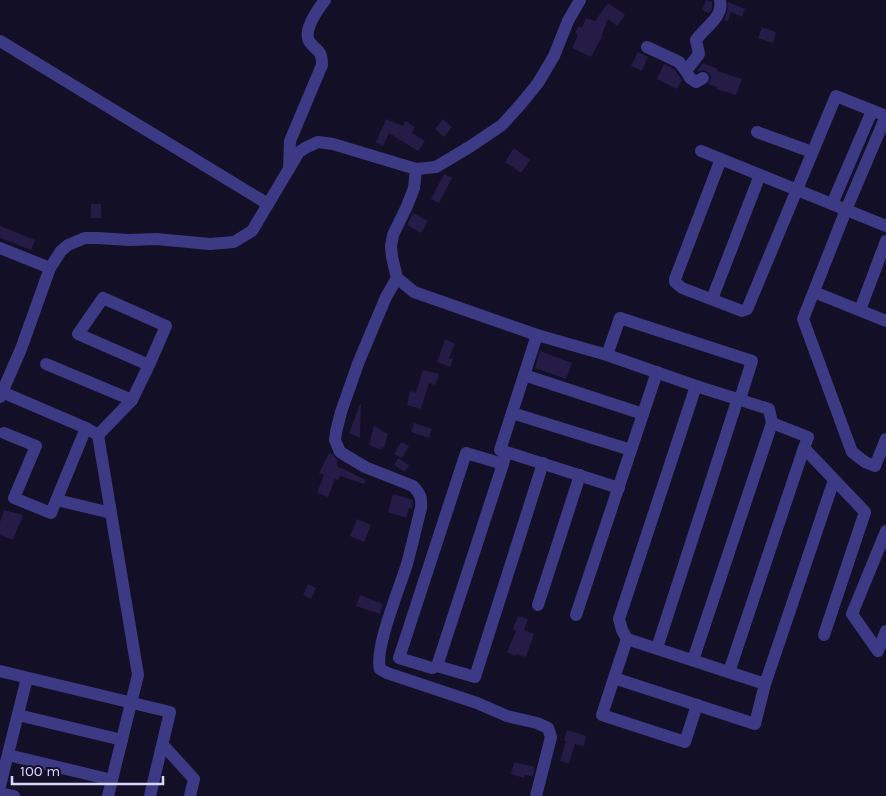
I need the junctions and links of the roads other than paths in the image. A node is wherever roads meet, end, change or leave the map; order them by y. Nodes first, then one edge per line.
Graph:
1 (325, 0) edge
2 (580, 0) edge
3 (720, 0) edge
4 (0, 41) edge
5 (647, 47) dead end
6 (686, 71) junction
7 (704, 78) dead end
8 (872, 110) junction
9 (886, 116) edge
10 (757, 132) dead end
11 (701, 151) dead end
12 (812, 152) junction
13 (720, 159) junction
14 (416, 169) junction
15 (289, 171) junction
16 (760, 175) junction
17 (796, 190) junction
18 (268, 204) junction
19 (832, 204) junction
20 (846, 210) junction
21 (886, 226) edge
22 (886, 241) edge
23 (0, 248) edge
24 (50, 268) junction
25 (881, 270) edge
26 (397, 278) junction
27 (814, 292) junction
28 (712, 299) junction
29 (860, 310) junction
30 (886, 321) edge
31 (537, 335) junction
32 (607, 355) junction
33 (46, 364) dead end
34 (149, 365) junction
35 (658, 372) junction
36 (524, 375) junction
37 (696, 386) junction
38 (1, 395) edge
39 (739, 398) junction
40 (132, 400) junction
41 (512, 413) junction
42 (643, 414) junction
43 (772, 423) junction
44 (92, 432) junction
45 (4, 433) dead end
46 (886, 439) edge
47 (804, 448) junction
48 (631, 450) junction
49 (504, 458) junction
50 (544, 464) junction
51 (881, 469) edge
52 (580, 475) junction
53 (834, 480) junction
54 (619, 488) junction
55 (57, 500) junction
56 (111, 513) junction
57 (886, 531) edge
58 (538, 605) dead end
59 (576, 615) dead end
60 (886, 631) edge
61 (824, 636) dead end
62 (627, 639) junction
63 (657, 648) junction
64 (693, 660) junction
65 (437, 666) junction
66 (0, 671) edge
67 (729, 672) junction
68 (27, 678) junction
69 (614, 678) junction
70 (765, 684) junction
71 (131, 702) junction
72 (697, 705) junction
73 (18, 715) junction
74 (122, 740) junction
75 (163, 745) junction
76 (8, 755) junction
77 (112, 780) junction
78 (0, 785) edge
79 (14, 796) edge
80 (108, 796) edge
81 (150, 796) edge
82 (190, 796) edge
83 (536, 796) edge

1 - 15 street
2 - 14 street
3 - 6 street
4 - 18 street
5 - 6 street
6 - 7 street
8 - 9 street
8 - 12 street
8 - 19 street
9 - 20 street
10 - 12 street
11 - 13 street
12 - 17 street
13 - 16 street
13 - 28 street
14 - 15 street
14 - 26 street
15 - 18 street
16 - 17 street
16 - 28 street
17 - 19 street
17 - 28 street
18 - 24 street
19 - 20 street
20 - 21 street
20 - 27 street
22 - 25 street
23 - 24 street
24 - 38 street
25 - 29 street
26 - 31 street
26 - 83 street
27 - 29 street
27 - 51 street
29 - 30 street
31 - 32 street
31 - 36 street
32 - 35 street
32 - 39 street
33 - 40 street
34 - 34 street
34 - 40 street
35 - 37 street
35 - 42 street
36 - 41 street
36 - 42 street
37 - 39 street
37 - 62 street
38 - 44 street
39 - 43 street
39 - 63 street
40 - 44 street
41 - 48 street
41 - 49 street
42 - 48 street
43 - 47 street
43 - 64 street
44 - 55 street
44 - 56 street
45 - 55 street
46 - 51 street
47 - 53 street
47 - 67 street
48 - 54 street
49 - 50 street
49 - 65 street
49 - 65 street
50 - 52 street
50 - 65 street
52 - 54 street
52 - 58 street
53 - 61 street
53 - 70 street
54 - 59 street
55 - 56 street
56 - 71 street
57 - 60 street
62 - 63 street
62 - 69 street
63 - 64 street
64 - 67 street
66 - 68 street
67 - 70 street
68 - 71 street
68 - 73 street
69 - 72 street
69 - 72 street
70 - 72 street
71 - 74 street
71 - 75 street
73 - 74 street
73 - 76 street
74 - 77 street
75 - 81 street
75 - 82 street
76 - 77 street
76 - 78 street
77 - 80 street
78 - 79 street

